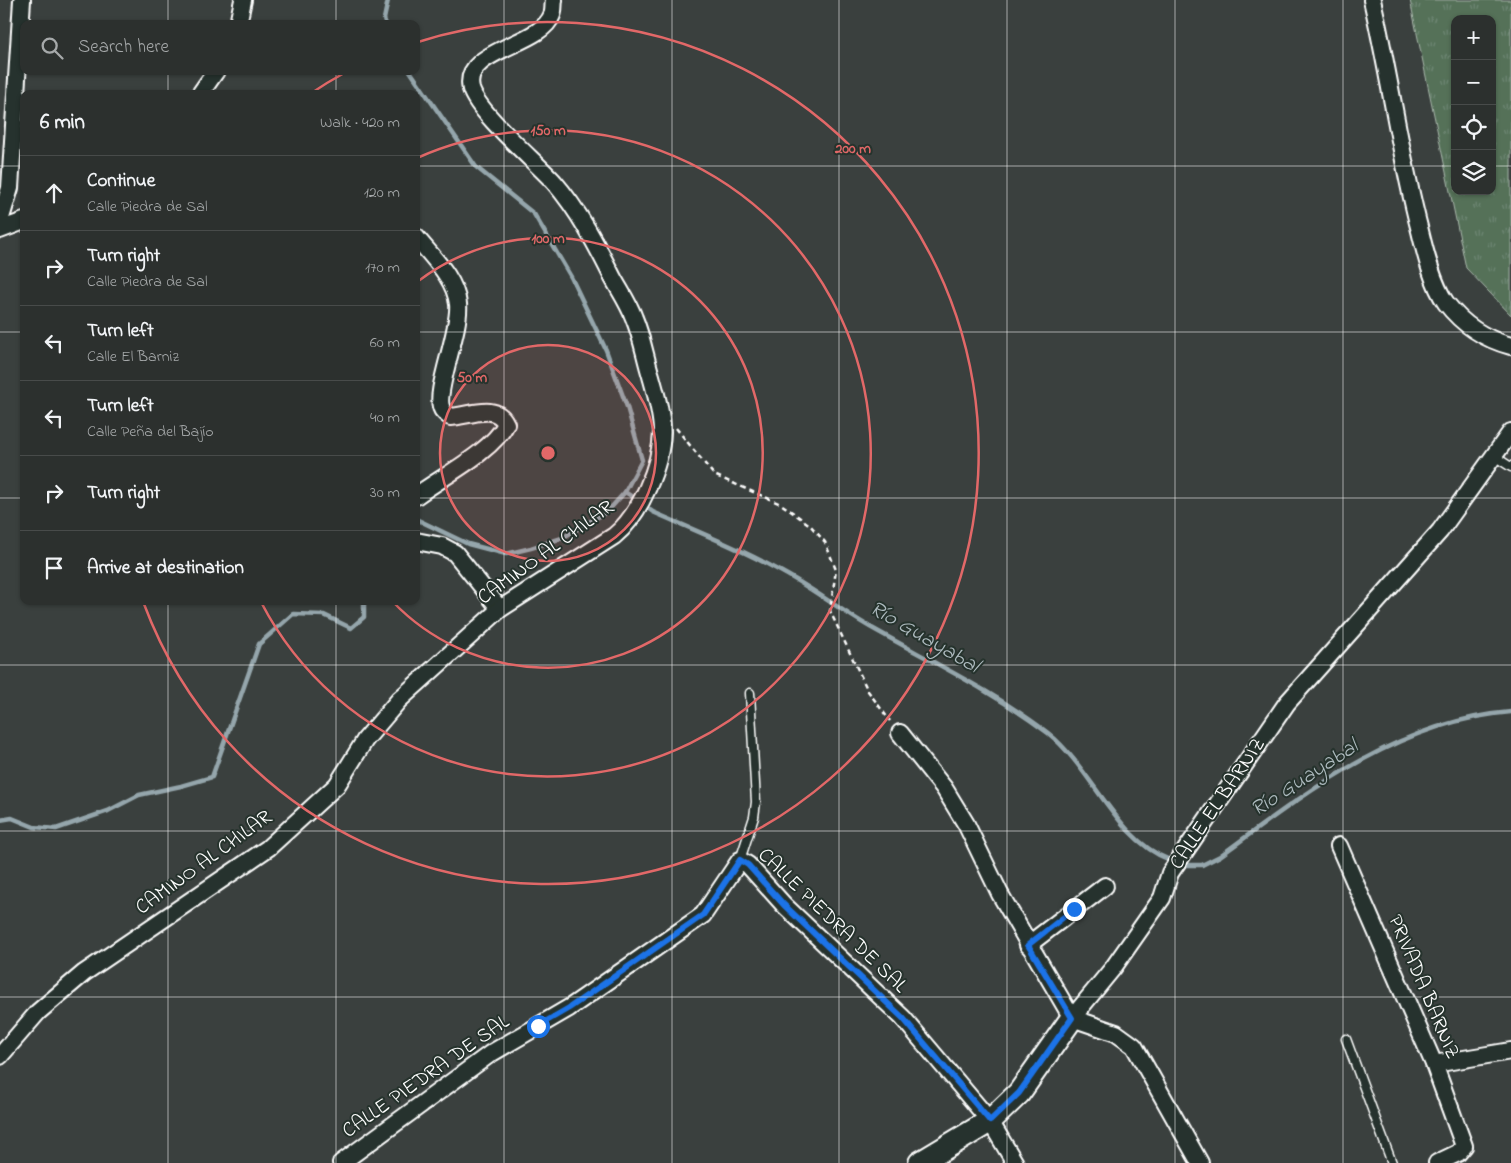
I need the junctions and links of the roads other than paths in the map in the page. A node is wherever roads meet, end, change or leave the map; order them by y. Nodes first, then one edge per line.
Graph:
1 (22, 0) edge
2 (243, 0) edge
3 (554, 0) edge
4 (1372, 0) edge
5 (20, 20) edge
6 (239, 20) edge
7 (20, 22) edge
8 (213, 75) edge
9 (203, 90) edge
10 (5, 184) edge
11 (0, 221) edge
12 (20, 223) edge
13 (0, 230) edge
14 (420, 242) edge
15 (1511, 346) edge
16 (1511, 432) edge
17 (1494, 456) junction
18 (1511, 467) edge
19 (420, 493) edge
20 (420, 542) edge
21 (500, 608) junction
22 (750, 693) dead end
23 (900, 733) road end
24 (1339, 846) dead end
25 (740, 860) junction
26 (1105, 886) dead end
27 (1028, 945) junction
28 (1072, 1018) junction
29 (1346, 1040) dead end
30 (1511, 1051) edge
31 (0, 1056) edge
32 (1434, 1064) junction
33 (990, 1121) junction
34 (341, 1163) edge
35 (920, 1163) edge
36 (1015, 1163) edge
37 (1200, 1163) edge
38 (1392, 1163) edge
39 (1437, 1163) edge

1 - 5 street
2 - 6 street
3 - 21 street, CAMINO AL CHILAR
4 - 15 street
7 - 10 street
8 - 9 street
10 - 11 street
12 - 13 street
14 - 19 street
16 - 17 street, CALLE EL BARNIZ
17 - 18 lane
17 - 28 street, CALLE EL BARNIZ
20 - 21 street
21 - 31 street, CAMINO AL CHILAR
22 - 25 lane
23 - 27 street
24 - 32 street, PRIVADA BARNIZ
25 - 33 street, CALLE PIEDRA DE SAL
25 - 34 street, CALLE PIEDRA DE SAL
26 - 27 street
27 - 28 street
28 - 33 street, CALLE EL BARNIZ
28 - 37 street
29 - 38 lane
30 - 32 street
32 - 39 street, PRIVADA BARNIZ
33 - 35 street, CALLE EL BARNIZ
33 - 36 street, CALLE PIEDRA DE SAL

